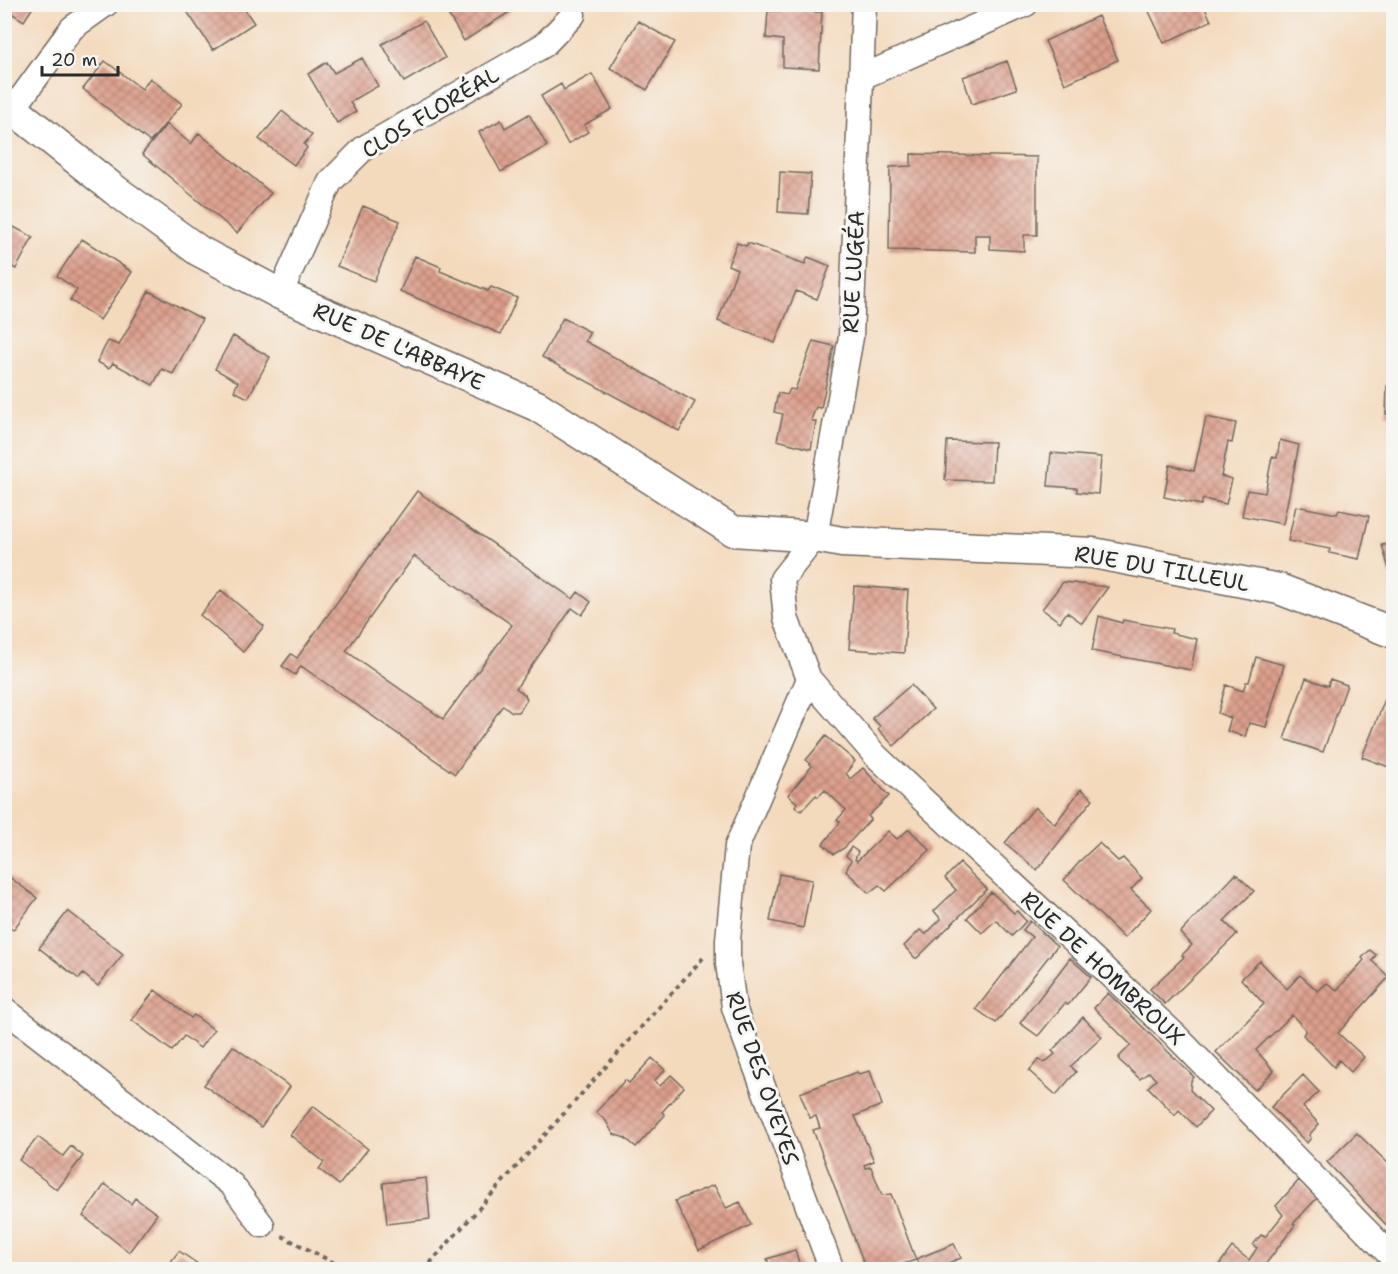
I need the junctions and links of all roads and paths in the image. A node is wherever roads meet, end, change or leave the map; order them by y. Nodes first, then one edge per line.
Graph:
1 (106, 4) edge
2 (864, 4) edge
3 (1026, 4) edge
4 (573, 15) dead end
5 (862, 78) junction
6 (9, 105) edge
7 (280, 294) junction
8 (815, 537) junction
9 (1394, 633) edge
10 (809, 679) junction
11 (728, 940) junction
12 (4, 1009) edge
13 (262, 1224) joint
14 (1394, 1259) edge
15 (348, 1269) edge
16 (424, 1269) edge
17 (832, 1269) edge

1 - 6 street
2 - 5 street, RUE LUGÉA
3 - 5 street
4 - 7 street, CLOS FLORÉAL
5 - 8 street, RUE LUGÉA
6 - 7 street, RUE DE L'ABBAYE
7 - 8 street, RUE DE L'ABBAYE
8 - 9 street, RUE DU TILLEUL
8 - 10 street
10 - 11 street, RUE DES OVEYES
10 - 14 street, RUE DE HOMBROUX
11 - 16 path
11 - 17 street, RUE DES OVEYES
12 - 13 street
13 - 15 path

